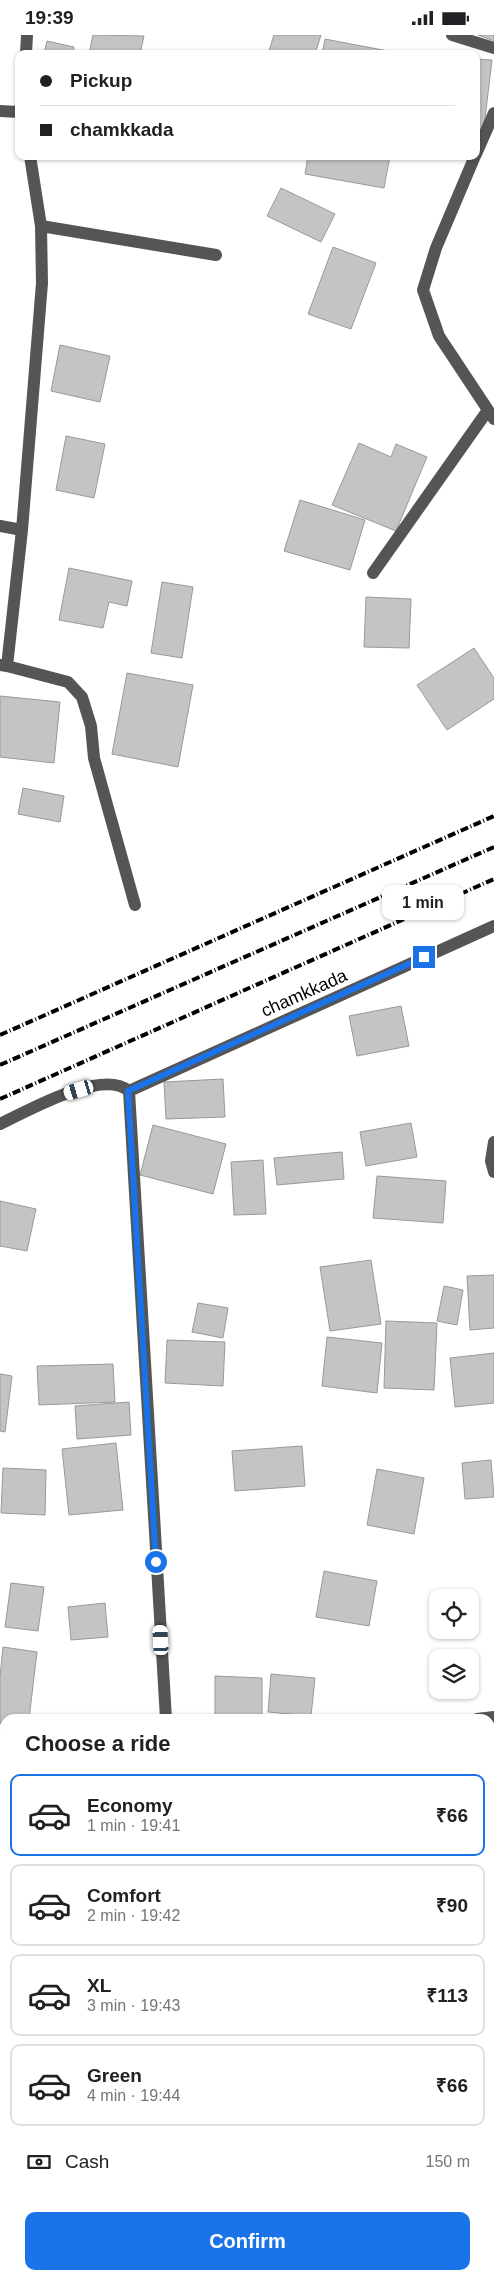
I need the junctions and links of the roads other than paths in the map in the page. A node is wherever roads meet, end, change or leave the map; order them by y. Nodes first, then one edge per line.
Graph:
1 (26, 35) edge
2 (452, 35) edge
3 (494, 48) edge
4 (26, 50) edge
5 (0, 111) edge
6 (15, 112) edge
7 (494, 113) edge
8 (480, 146) edge
9 (31, 160) edge
10 (474, 160) edge
11 (41, 226) junction
12 (216, 255) dead end
13 (491, 414) edge
14 (0, 526) edge
15 (22, 530) junction
16 (373, 573) dead end
17 (3, 665) edge
18 (135, 905) dead end
19 (494, 926) edge
20 (128, 1091) junction
21 (0, 1125) edge
22 (494, 1142) edge
23 (494, 1172) edge
24 (166, 1714) edge

1 - 4 street
2 - 3 street
5 - 6 street
7 - 8 street
9 - 11 street
10 - 13 street
11 - 12 street
11 - 15 street
13 - 16 street
14 - 15 street
15 - 17 street
17 - 18 street
19 - 20 street, chamkkada
20 - 21 street
20 - 24 street
22 - 23 street

